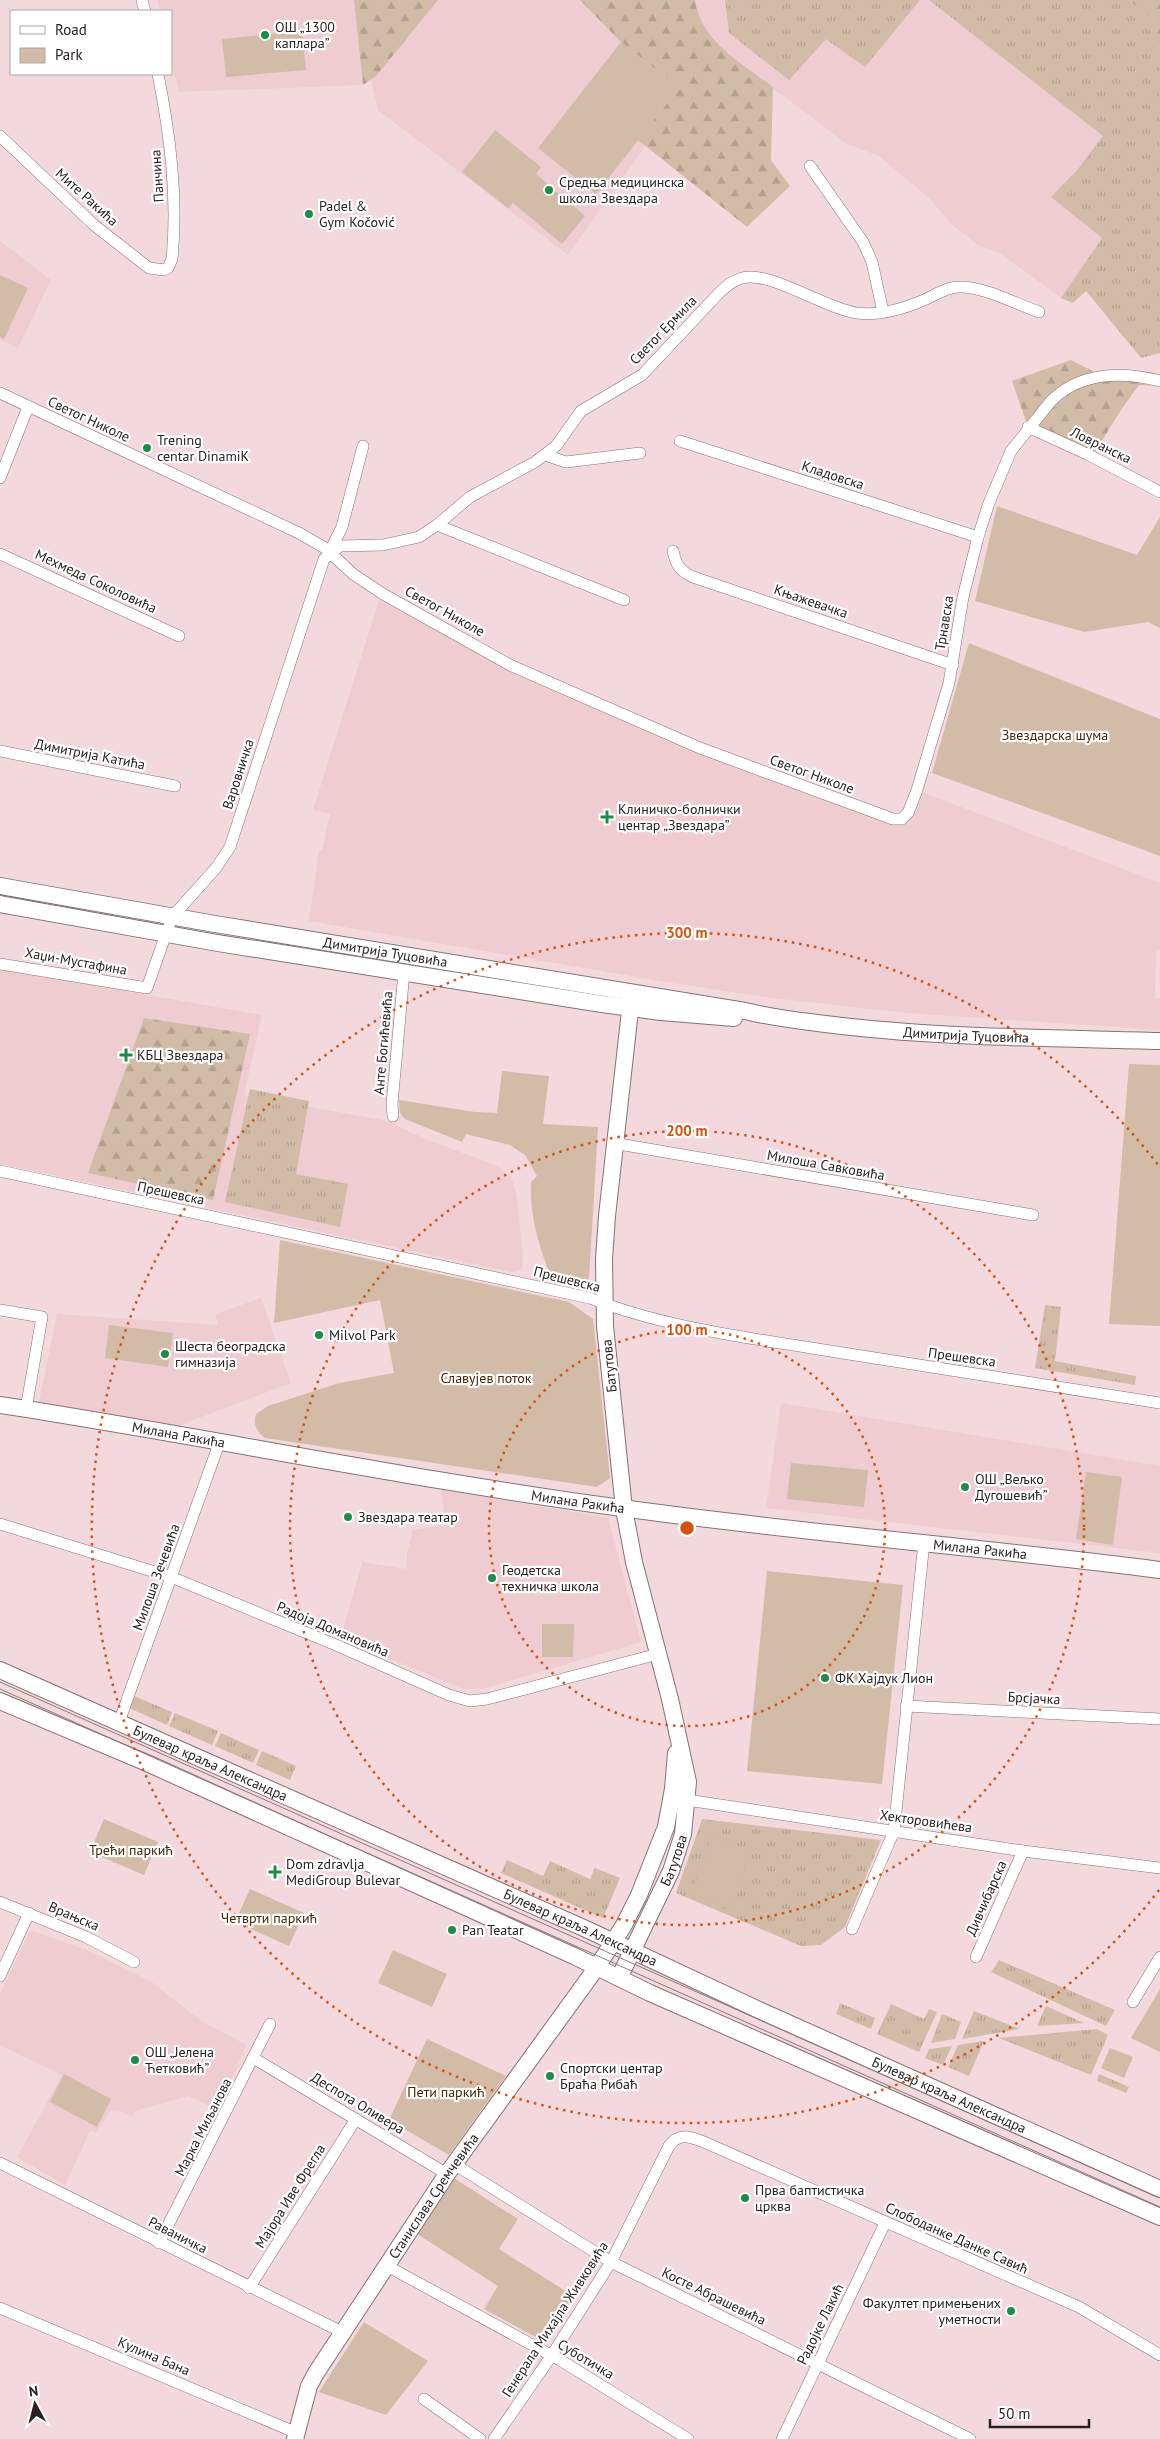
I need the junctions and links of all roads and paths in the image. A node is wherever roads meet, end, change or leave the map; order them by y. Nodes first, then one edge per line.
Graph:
1 (158, 75) edge
2 (0, 136) edge
3 (810, 166) dead end
4 (160, 271) joint
5 (883, 312) junction
6 (1038, 312) dead end
7 (1160, 381) edge
8 (0, 393) edge
9 (28, 407) junction
10 (1028, 427) junction
11 (680, 441) dead end
12 (362, 446) dead end
13 (640, 452) dead end
14 (544, 455) junction
15 (0, 478) edge
16 (1160, 492) edge
17 (437, 525) junction
18 (978, 537) junction
19 (673, 551) dead end
20 (330, 552) junction
21 (0, 554) edge
22 (624, 600) dead end
23 (180, 636) dead end
24 (953, 665) junction
25 (0, 751) edge
26 (175, 786) dead end
27 (893, 819) joint
28 (0, 886) edge
29 (0, 904) edge
30 (172, 917) junction
31 (164, 934) junction
32 (0, 964) edge
33 (404, 972) junction
34 (147, 988) joint
35 (631, 1000) junction
36 (1160, 1041) edge
37 (393, 1116) dead end
38 (613, 1143) junction
39 (0, 1170) edge
40 (1033, 1215) dead end
41 (604, 1304) junction
42 (0, 1310) edge
43 (1160, 1403) edge
44 (0, 1405) edge
45 (26, 1409) junction
46 (220, 1441) junction
47 (624, 1508) junction
48 (0, 1524) edge
49 (924, 1542) junction
50 (1160, 1570) edge
51 (171, 1577) junction
52 (658, 1654) junction
53 (0, 1670) edge
54 (0, 1701) edge
55 (906, 1706) junction
56 (1160, 1719) edge
57 (119, 1722) junction
58 (677, 1735) junction
59 (687, 1800) junction
60 (894, 1832) junction
61 (1023, 1851) junction
62 (1160, 1868) edge
63 (0, 1902) edge
64 (29, 1913) junction
65 (852, 1929) dead end
66 (613, 1942) junction
67 (632, 1951) junction
68 (976, 1957) dead end
69 (1160, 1957) edge
70 (134, 1962) dead end
71 (597, 1967) junction
72 (0, 1974) edge
73 (620, 1978) junction
74 (1133, 2002) dead end
75 (270, 2024) dead end
76 (254, 2058) junction
77 (356, 2119) junction
78 (681, 2136) joint
79 (0, 2163) edge
80 (450, 2169) junction
81 (1160, 2189) edge
82 (1160, 2217) edge
83 (885, 2223) junction
84 (159, 2243) junction
85 (611, 2262) junction
86 (387, 2266) junction
87 (249, 2288) junction
88 (0, 2308) edge
89 (344, 2333) junction
90 (552, 2355) junction
91 (1160, 2355) edge
92 (818, 2364) junction
93 (424, 2399) dead end
94 (296, 2436) edge
95 (480, 2439) edge
96 (494, 2439) edge
97 (688, 2439) edge
98 (782, 2439) edge
99 (970, 2439) edge

1 - 4 street, Панчина
2 - 4 street, Мите Ракића
3 - 5 street
5 - 6 street, Светог Ермила
5 - 14 street, Светог Ермила
7 - 10 street, Трнавска
8 - 9 street, Светог Николе
9 - 15 street
9 - 20 street, Светог Николе
10 - 16 street, Ловранска
10 - 18 street, Трнавска
11 - 18 street, Кладовска
12 - 20 street, Варовничка
13 - 14 street
14 - 17 street, Светог Ермила
17 - 20 street, Светог Ермила
17 - 22 street
18 - 24 street, Трнавска
19 - 24 street, Књажевачка
20 - 27 street, Светог Николе
20 - 30 street, Варовничка
21 - 23 street, Мехмеда Соколовића
24 - 27 street, Трнавска
25 - 26 street, Димитрија Катића
28 - 30 main road, Димитрија Туцовића
29 - 31 main road, Димитрија Туцовића
30 - 31 street, Варовничка
30 - 35 main road, Димитрија Туцовића
31 - 33 main road, Димитрија Туцовића
31 - 34 street, Варовничка
32 - 34 street, Хаџи-Мустафина
33 - 35 main road, Димитрија Туцовића
33 - 37 street, Анте Богићевића
35 - 36 main road, Димитрија Туцовића
35 - 38 main road, Батутова
38 - 40 street, Милоша Савковића
38 - 41 main road, Батутова
39 - 41 street, Прешевска
41 - 43 street, Прешевска
41 - 47 main road, Батутова
42 - 45 street
44 - 45 main road, Милана Ракића
45 - 46 main road, Милана Ракића
46 - 47 main road, Милана Ракића
46 - 51 street, Милоша Зечевића
47 - 49 main road, Милана Ракића
47 - 52 main road, Батутова
48 - 51 street, Радоја Домановића
49 - 50 main road, Милана Ракића
49 - 55 street
51 - 52 street, Радоја Домановића
51 - 57 street, Милоша Зечевића
52 - 58 main road, Батутова
53 - 57 main road, Булевар краља Александра
54 - 71 main road, Булевар краља Александра
55 - 56 street, Брсјачка
55 - 60 street
57 - 66 main road, Булевар краља Александра
58 - 59 main road, Батутова
58 - 66 main road, Батутова
59 - 60 street, Хекторовићева
59 - 67 main road, Батутова
60 - 61 street, Хекторовићева
60 - 65 street
61 - 62 street, Хекторовићева
61 - 68 street, Дивчибарска
63 - 64 street, Врањска
64 - 70 street, Врањска
64 - 72 street
66 - 67 main road, Булевар краља Александра
66 - 71 main road, Батутова
67 - 73 main road, Батутова
67 - 81 main road, Булевар краља Александра
69 - 74 street
71 - 73 main road, Булевар краља Александра
71 - 80 main road, Станислава Сремчевића
73 - 82 main road, Булевар краља Александра
75 - 76 street, Марка Миљанова
76 - 77 street, Деспота Оливера
76 - 84 street, Марка Миљанова
77 - 80 street, Деспота Оливера
77 - 87 street, Мајора Иве Фрегла
78 - 83 street, Слободанке Данке Савић
78 - 85 street, Генерала Михајла Живковића
79 - 84 street, Раваничка
80 - 85 street, Косте Абрашевића
80 - 86 main road, Станислава Сремчевића
83 - 91 street, Слободанке Данке Савић
83 - 92 street, Радојке Лакић
84 - 87 street, Раваничка
85 - 90 street, Генерала Михајла Живковића
85 - 92 street, Косте Абрашевића
86 - 89 main road, Станислава Сремчевића
86 - 90 street, Суботичка
87 - 89 street, Раваничка
88 - 94 street, Кулина Бана
89 - 94 main road, Станислава Сремчевића
90 - 96 street, Генерала Михајла Живковића
90 - 97 street, Суботичка
92 - 98 street, Радојке Лакић
92 - 99 street, Косте Абрашевића
93 - 95 street

